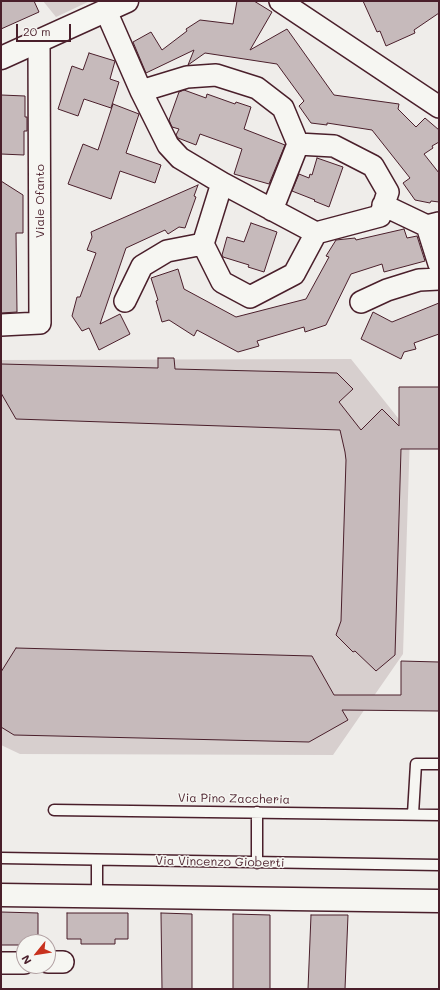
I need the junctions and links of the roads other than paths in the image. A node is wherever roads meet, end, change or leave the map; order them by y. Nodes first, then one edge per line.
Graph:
1 (127, 1) edge
2 (280, 1) edge
3 (106, 11) junction
4 (39, 40) junction
5 (1, 58) edge
6 (141, 91) junction
7 (439, 107) edge
8 (298, 144) junction
9 (222, 183) junction
10 (383, 205) junction
11 (272, 210) junction
12 (433, 225) edge
13 (316, 233) junction
14 (203, 244) junction
15 (439, 264) edge
16 (439, 279) edge
17 (125, 301) dead end
18 (361, 302) dead end
19 (1, 325) edge
20 (439, 764) edge
21 (54, 810) dead end
22 (257, 812) junction
23 (413, 814) junction
24 (439, 815) edge
25 (1, 858) edge
26 (97, 860) junction
27 (257, 863) junction
28 (439, 866) edge
29 (1, 895) edge
30 (97, 896) junction
31 (439, 901) edge
32 (1, 963) edge
33 (16, 963) edge

1 - 3 street
2 - 7 street
3 - 4 street
3 - 6 street
4 - 5 street
4 - 19 street, Viale Ofanto
6 - 8 street
6 - 9 street
8 - 10 street
8 - 11 street
9 - 11 street
9 - 14 street
10 - 12 street
10 - 13 street
11 - 13 street
12 - 15 street
13 - 14 street
14 - 17 street
16 - 18 street
20 - 23 lane
21 - 22 lane, Via Pino Zaccheria
22 - 23 lane, Via Pino Zaccheria
22 - 27 lane
23 - 24 lane, Via Pino Zaccheria
25 - 26 lane, Via Vincenzo Gioberti
26 - 27 lane, Via Vincenzo Gioberti
26 - 30 lane
27 - 28 lane, Via Vincenzo Gioberti
29 - 30 street
30 - 31 street
32 - 33 street

